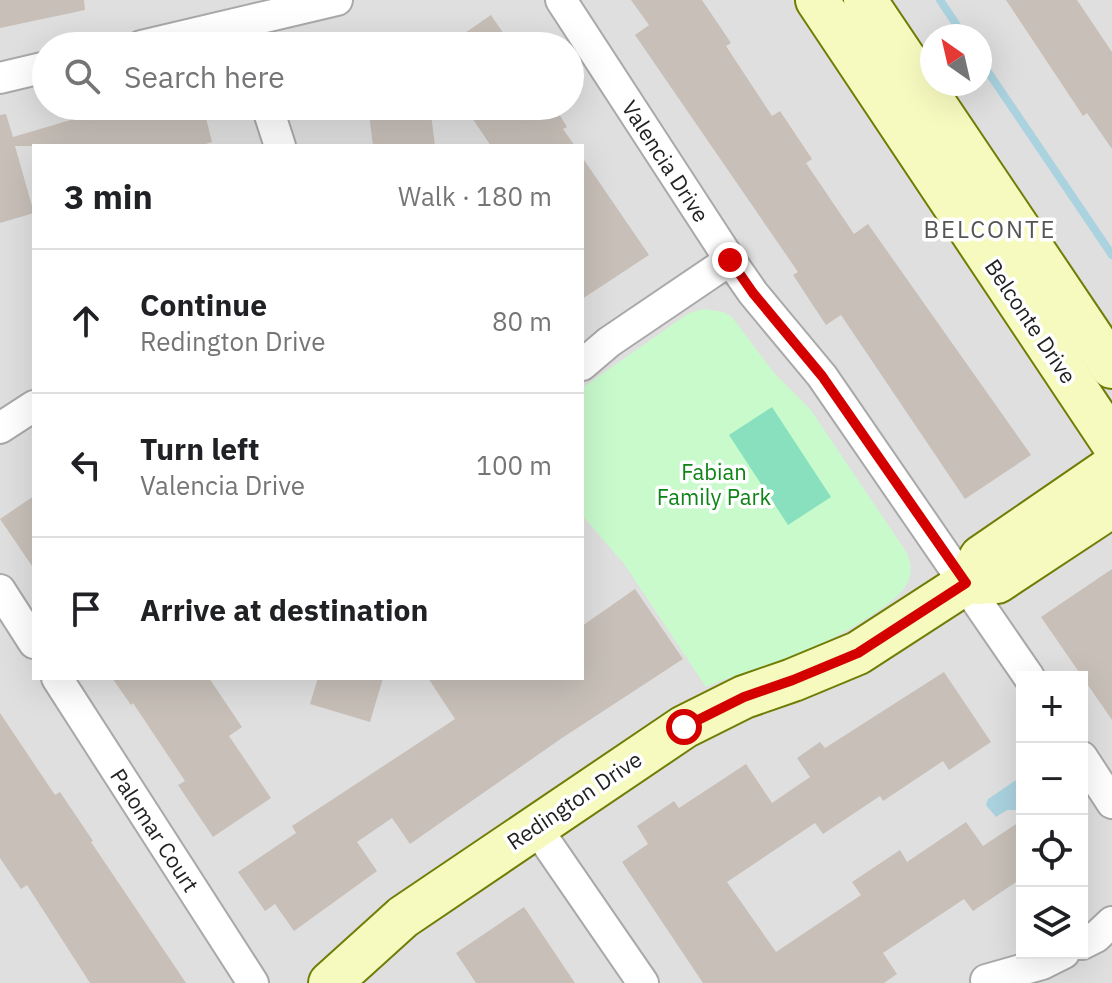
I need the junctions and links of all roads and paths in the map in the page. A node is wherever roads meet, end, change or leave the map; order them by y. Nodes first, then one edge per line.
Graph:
1 (337, 0) edge
2 (817, 0) edge
3 (865, 0) edge
4 (564, 4) edge
5 (253, 32) edge
6 (582, 32) edge
7 (584, 35) edge
8 (32, 70) edge
9 (0, 78) edge
10 (272, 120) edge
11 (279, 144) edge
12 (730, 260) junction
13 (584, 363) edge
14 (1112, 367) edge
15 (32, 407) edge
16 (0, 428) edge
17 (1112, 442) edge
18 (1112, 467) edge
19 (1112, 506) edge
20 (966, 583) junction
21 (0, 590) edge
22 (32, 640) edge
23 (1025, 671) edge
24 (58, 680) edge
25 (1088, 766) edge
26 (1112, 803) edge
27 (535, 826) junction
28 (1112, 922) edge
29 (1088, 941) edge
30 (1052, 959) edge
31 (986, 980) dead end
32 (253, 983) edge
33 (330, 983) edge
34 (643, 983) edge

1 - 5 street
2 - 17 street, Belconte Drive
3 - 14 street, Belconte Drive
4 - 6 street, Valencia Drive
7 - 12 street, Valencia Drive
8 - 9 street
10 - 11 street
12 - 13 street
12 - 20 street, Valencia Drive
15 - 16 street
18 - 20 street, Redington Drive
19 - 20 street, Redington Drive
20 - 23 street, Valencia Drive
20 - 27 street, Redington Drive
21 - 22 street
24 - 32 street, Palomar Court
25 - 26 street
27 - 33 street, Redington Drive
27 - 34 street
28 - 29 street
30 - 31 street

